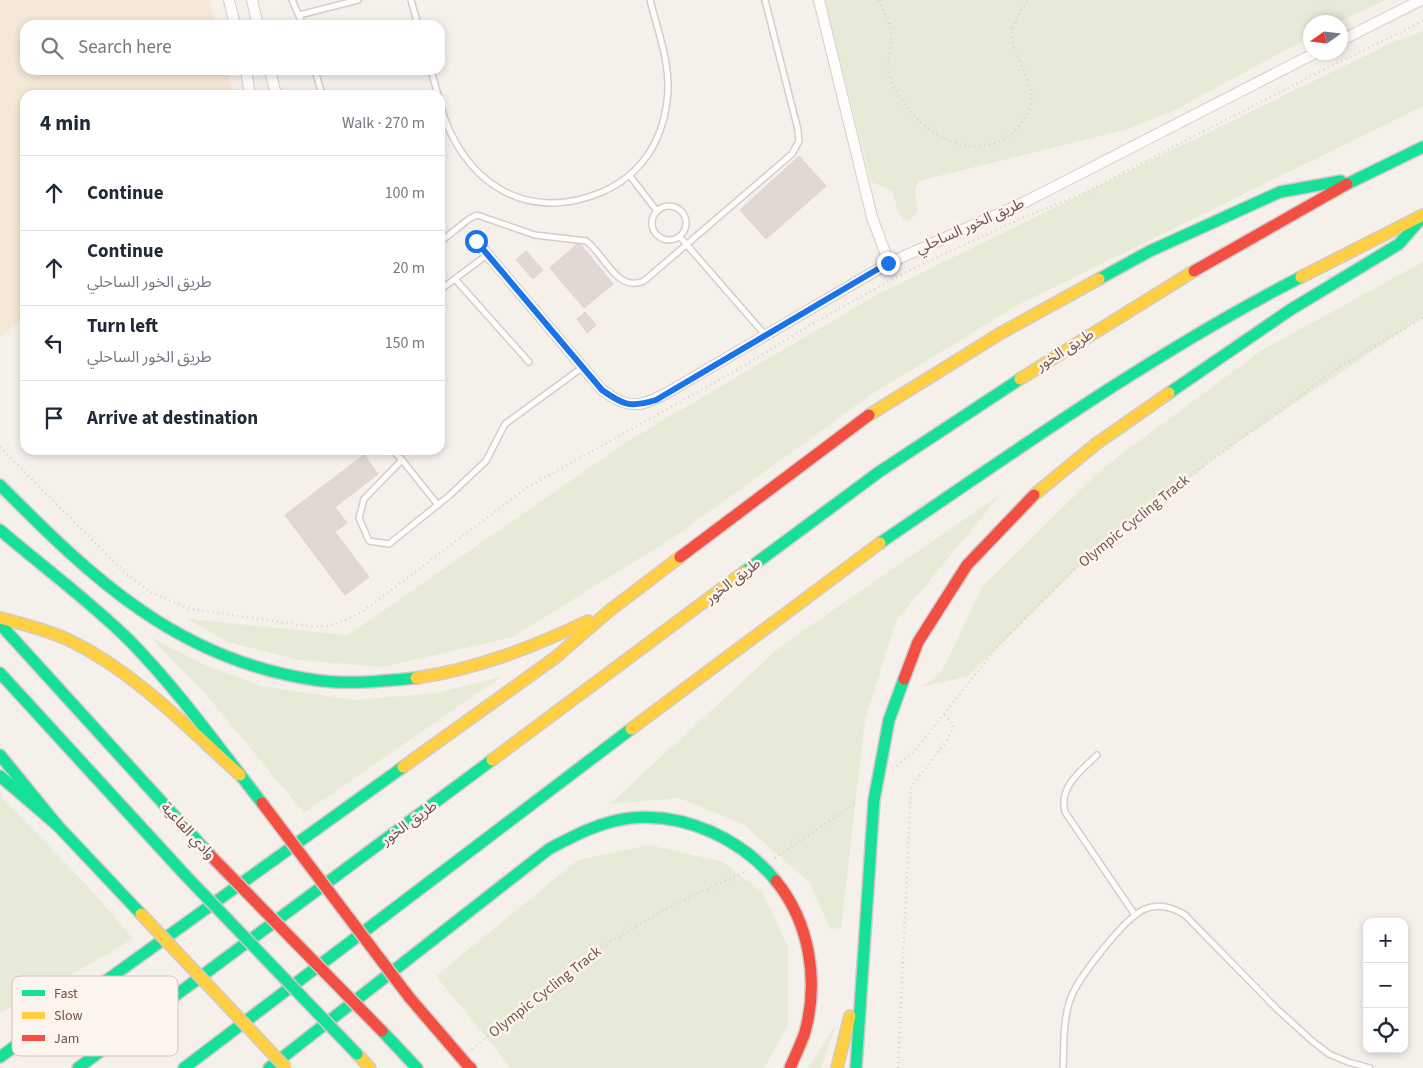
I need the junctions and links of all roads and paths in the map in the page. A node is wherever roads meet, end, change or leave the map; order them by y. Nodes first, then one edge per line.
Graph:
1 (229, 0) edge
2 (252, 0) edge
3 (292, 0) edge
4 (358, 0) edge
5 (411, 0) edge
6 (650, 0) edge
7 (764, 0) edge
8 (819, 0) edge
9 (879, 0) edge
10 (1028, 0) edge
11 (1422, 0) edge
12 (299, 15) junction
13 (234, 20) edge
14 (257, 20) edge
15 (301, 20) edge
16 (417, 20) edge
17 (1348, 37) edge
18 (1303, 59) edge
19 (247, 75) edge
20 (271, 75) edge
21 (317, 75) edge
22 (432, 75) edge
23 (249, 90) edge
24 (275, 90) edge
25 (321, 90) edge
26 (437, 90) edge
27 (445, 121) edge
28 (1423, 146) edge
29 (630, 176) junction
30 (1360, 178) junction
31 (657, 211) junction
32 (1423, 216) edge
33 (680, 237) junction
34 (445, 238) edge
35 (476, 241) dead end
36 (687, 244) junction
37 (487, 255) junction
38 (888, 263) junction
39 (455, 279) junction
40 (445, 286) edge
41 (1423, 318) edge
42 (766, 336) junction
43 (529, 362) dead end
44 (583, 367) junction
45 (397, 455) edge
46 (402, 460) junction
47 (0, 485) edge
48 (438, 505) junction
49 (0, 530) edge
50 (609, 611) junction
51 (0, 618) edge
52 (0, 624) edge
53 (0, 673) edge
54 (944, 715) junction
55 (0, 755) edge
56 (1097, 755) dead end
57 (896, 767) dead end
58 (240, 775) junction
59 (0, 776) edge
60 (862, 797) dead end
61 (58, 826) junction
62 (773, 859) dead end
63 (755, 867) dead end
64 (1135, 915) junction
65 (862, 954) junction
66 (114, 976) edge
67 (178, 994) edge
68 (12, 1036) edge
69 (8, 1038) dead end
70 (12, 1049) edge
71 (469, 1051) dead end
72 (94, 1056) edge
73 (0, 1057) edge
74 (78, 1068) edge
75 (184, 1068) edge
76 (270, 1068) edge
77 (286, 1068) edge
78 (370, 1068) edge
79 (416, 1068) edge
80 (470, 1068) edge
81 (790, 1068) edge
82 (837, 1068) edge
83 (856, 1068) edge
84 (898, 1068) edge
85 (1063, 1068) edge
86 (1370, 1068) edge

1 - 13 street
2 - 14 street
3 - 12 lane
4 - 12 lane
5 - 16 lane
6 - 29 lane
7 - 36 lane
8 - 38 street
9 - 10 path
11 - 17 street
12 - 15 lane
18 - 38 street, طريق الخور الساحلي
19 - 23 street
20 - 24 street
21 - 25 lane
22 - 26 lane
27 - 29 lane
28 - 30 main road, طريق الخور
29 - 31 lane
30 - 50 main road
30 - 67 main road, طريق الخور
31 - 33 lane
31 - 33 lane
32 - 65 main road
32 - 75 main road
33 - 36 lane
34 - 36 lane
35 - 37 street, طريق الخور الساحلي
36 - 42 lane
37 - 39 lane
37 - 44 street, طريق الخور الساحلي
38 - 42 street, طريق الخور الساحلي
39 - 40 lane
39 - 43 lane
41 - 54 path, Olympic Cycling Track
42 - 44 street, طريق الخور الساحلي
44 - 48 lane
45 - 46 lane
46 - 48 lane
46 - 48 lane
47 - 50 main road
49 - 58 main road
50 - 66 main road
51 - 58 main road
52 - 79 main road, وادي القاعية, bridge
53 - 78 main road, bridge
54 - 57 path, Olympic Cycling Track
54 - 84 path
55 - 61 main road
56 - 64 lane
58 - 80 main road, bridge
59 - 61 main road
60 - 62 path
61 - 77 main road, bridge
63 - 71 path, Olympic Cycling Track
64 - 85 lane
64 - 86 lane
65 - 82 main road
65 - 83 main road
68 - 69 main road
70 - 73 main road
72 - 74 main road, طريق الخور
76 - 81 main road

